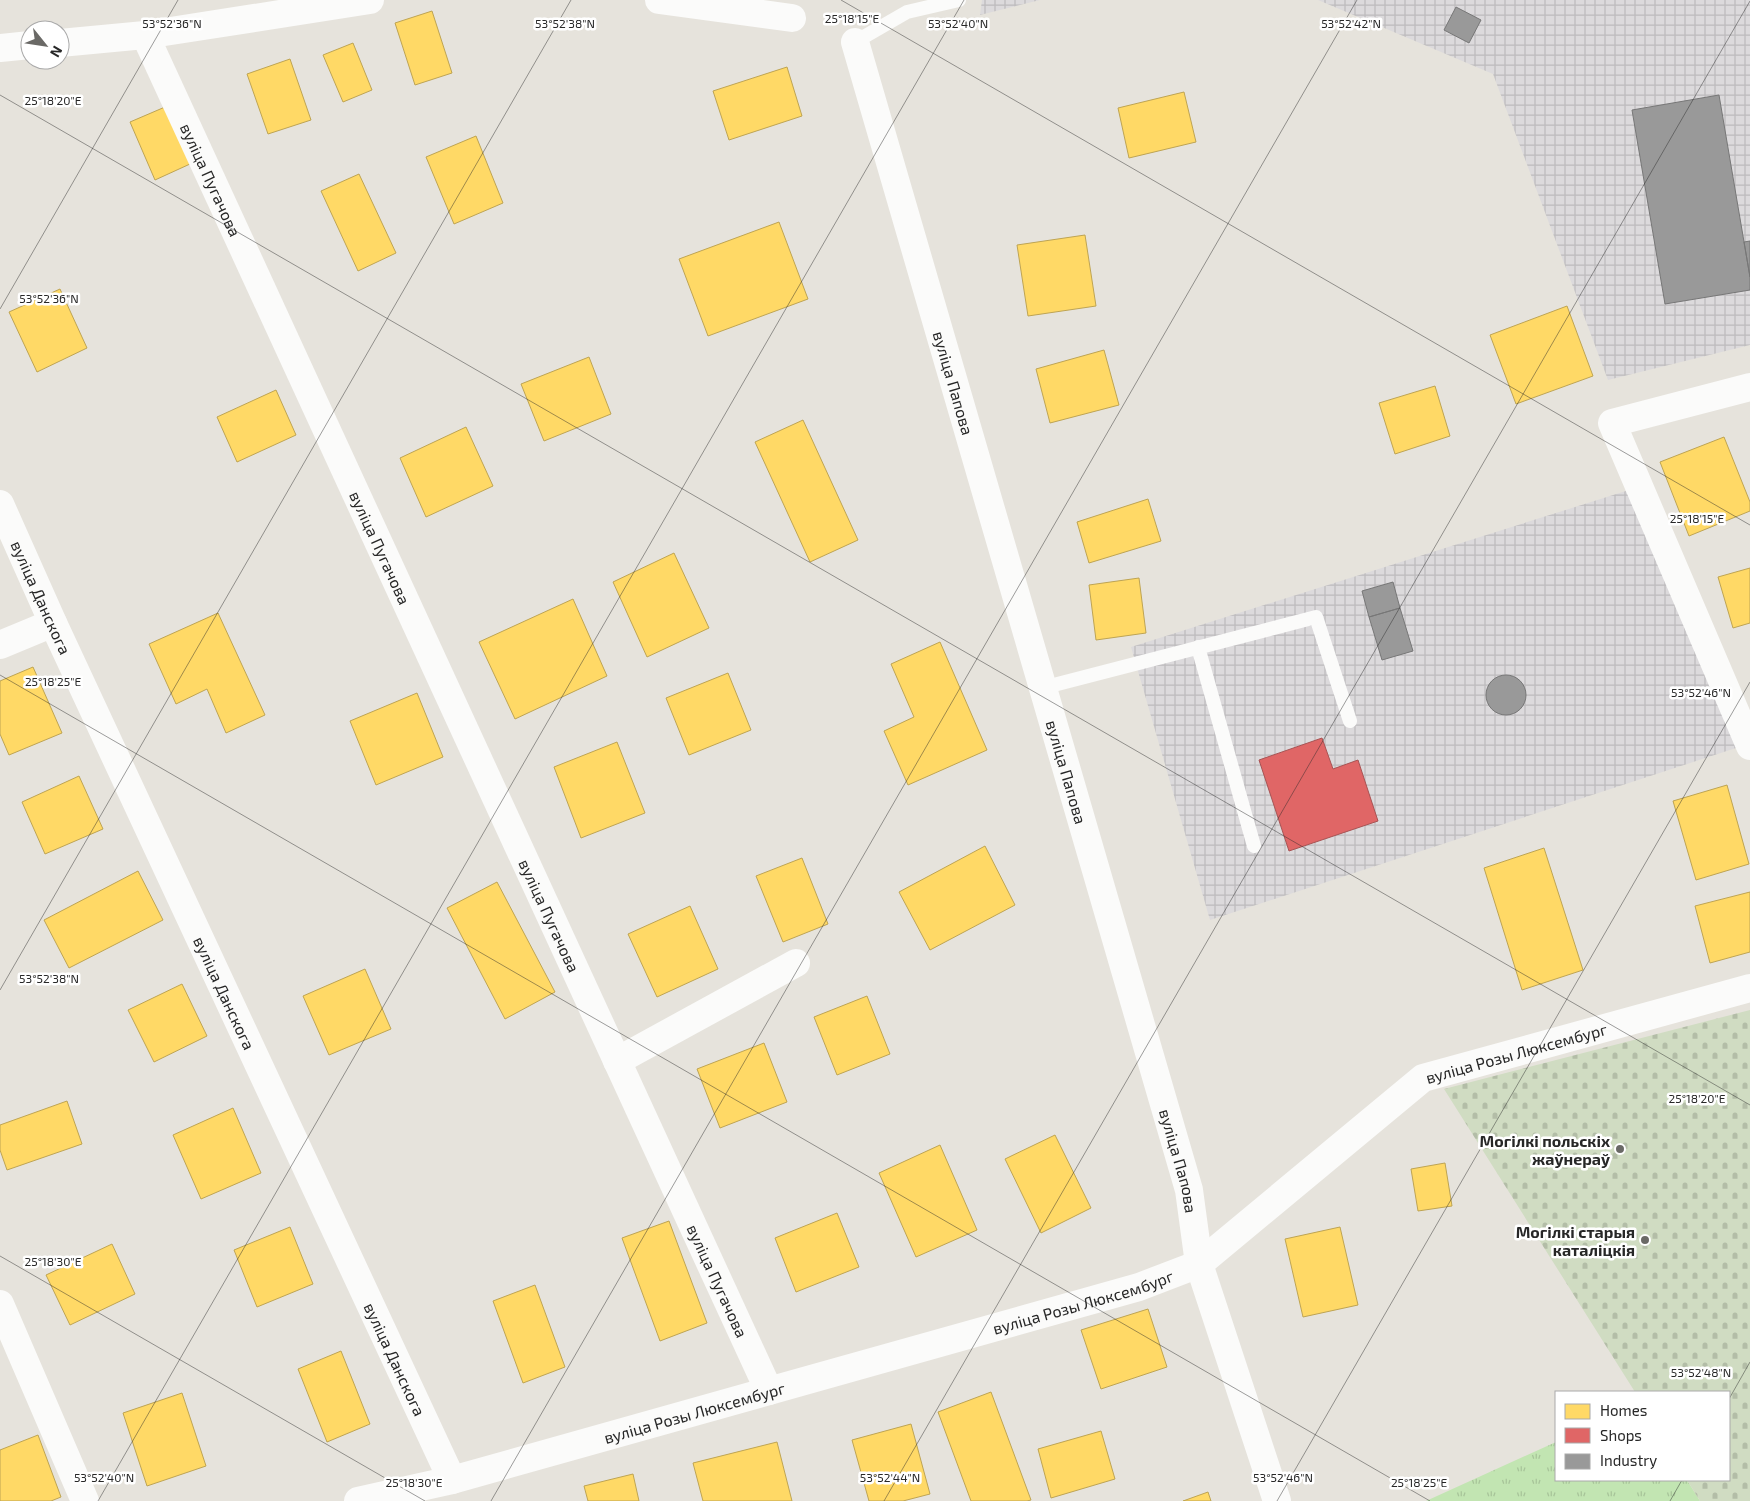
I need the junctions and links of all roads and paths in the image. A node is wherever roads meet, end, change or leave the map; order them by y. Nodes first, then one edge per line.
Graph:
1 (370, 0) edge
2 (659, 0) edge
3 (959, 0) edge
4 (792, 18) dead end
5 (144, 35) junction
6 (70, 41) edge
7 (855, 42) joint
8 (20, 46) edge
9 (0, 48) edge
10 (1750, 387) edge
11 (0, 504) edge
12 (53, 623) junction
13 (0, 645) edge
14 (1198, 647) junction
15 (1042, 688) junction
16 (1350, 721) dead end
17 (1750, 746) edge
18 (1254, 846) dead end
19 (796, 963) dead end
20 (1750, 988) edge
21 (617, 1061) junction
22 (1199, 1264) junction
23 (0, 1304) edge
24 (769, 1391) junction
25 (452, 1480) junction
26 (85, 1501) edge
27 (358, 1501) edge
28 (1277, 1501) edge

1 - 5 street
2 - 4 street
3 - 7 lane
5 - 6 street
5 - 21 street, вуліца Пугачова
7 - 15 street, вуліца Папова
8 - 9 street
10 - 17 street
11 - 12 street, вуліца Данскога
12 - 13 street
12 - 25 street, вуліца Данскога
14 - 15 lane
14 - 16 lane
14 - 18 lane
15 - 22 street, вуліца Папова
19 - 21 street
20 - 22 street, вуліца Розы Люксембург
21 - 24 street, вуліца Пугачова
22 - 24 street, вуліца Розы Люксембург
22 - 28 street, вуліца Папова
23 - 26 street
24 - 25 street, вуліца Розы Люксембург
25 - 27 street, вуліца Розы Люксембург

